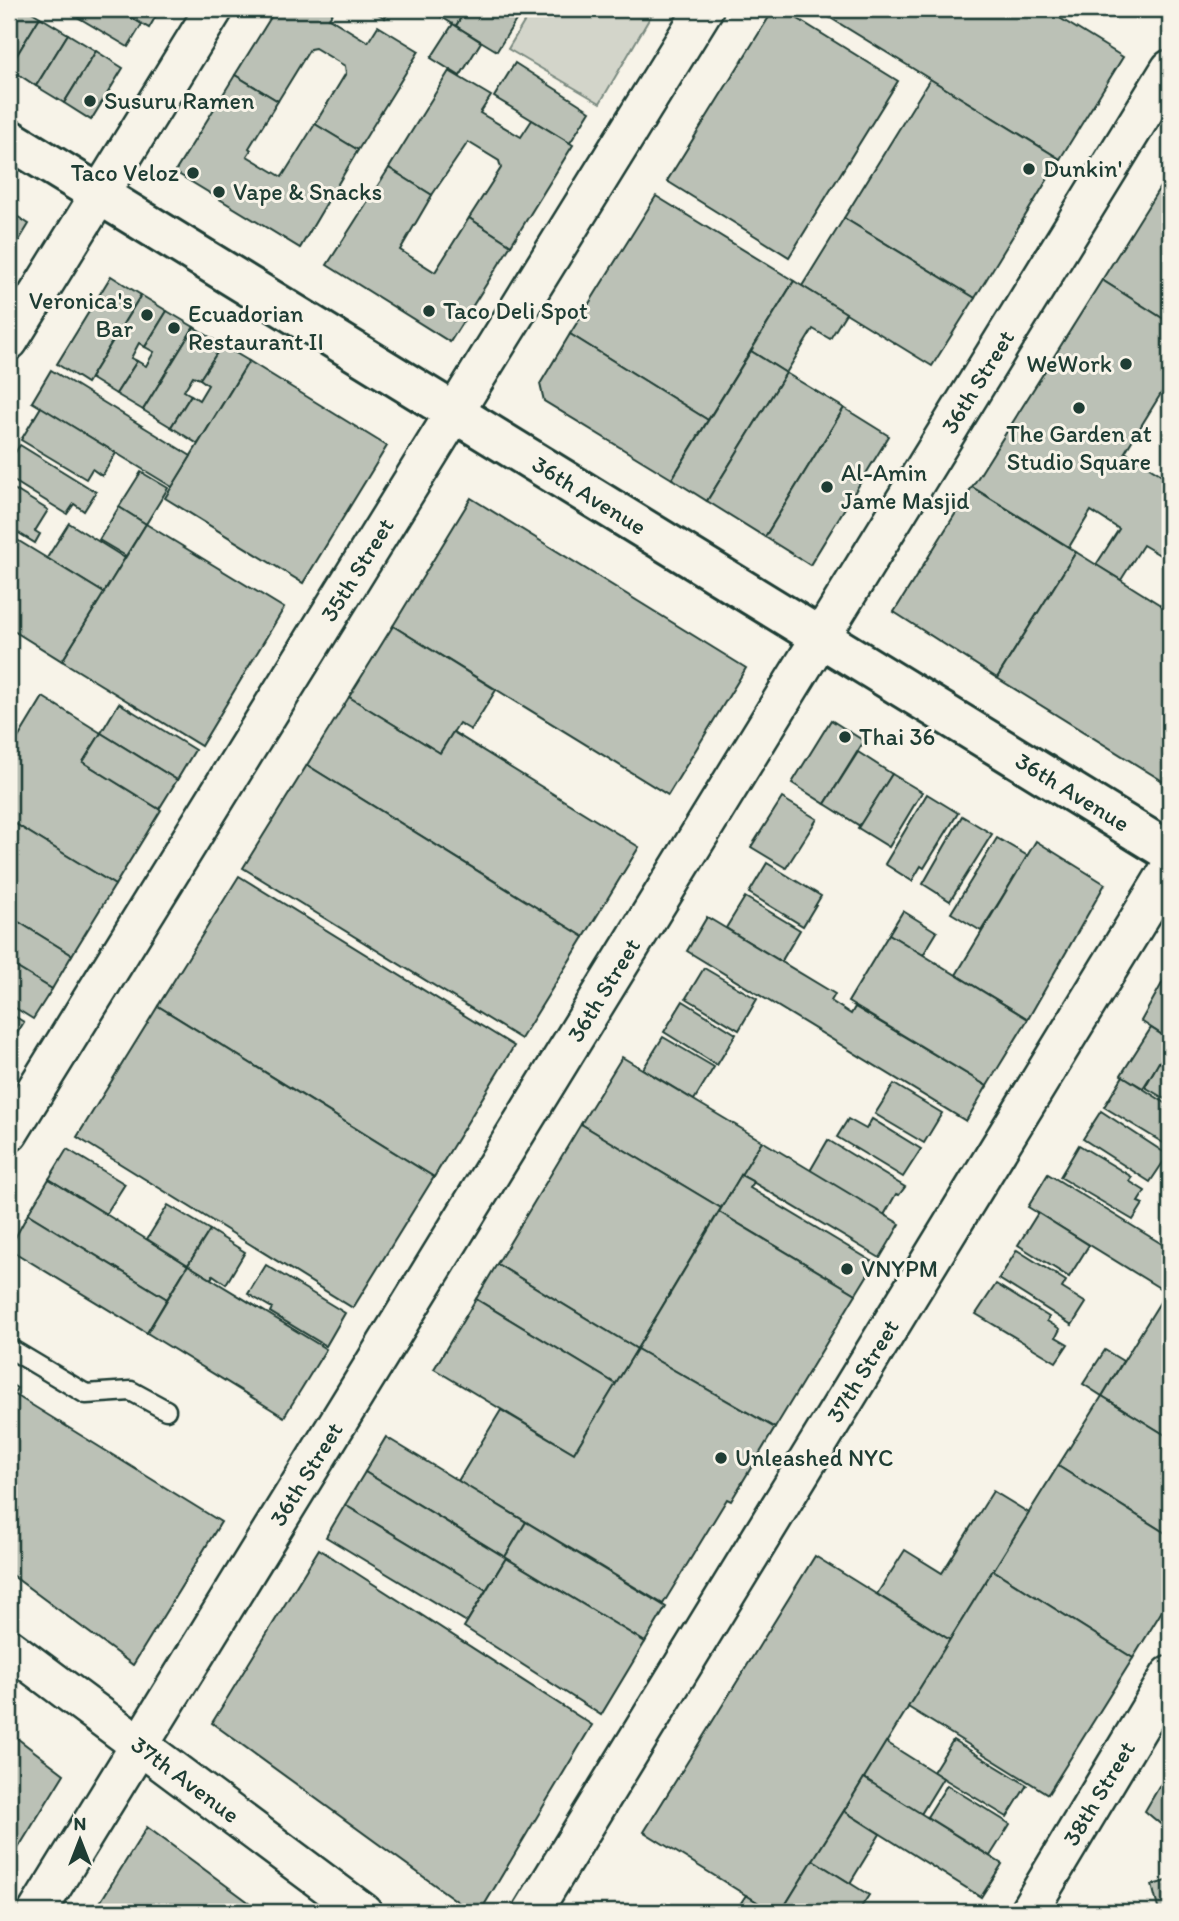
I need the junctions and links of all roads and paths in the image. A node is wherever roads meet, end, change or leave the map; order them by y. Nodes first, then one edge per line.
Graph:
1 (214, 9) edge
2 (704, 9) edge
3 (1170, 69) edge
4 (9, 139) edge
5 (99, 194) junction
6 (9, 341) edge
7 (454, 413) junction
8 (819, 636) junction
9 (1170, 852) edge
10 (1170, 868) edge
11 (9, 1133) edge
12 (9, 1348) edge
13 (166, 1410) dead end
14 (9, 1648) edge
15 (1170, 1675) edge
16 (139, 1745) junction
17 (37, 1912) edge
18 (363, 1912) edge
19 (532, 1912) edge
20 (1028, 1912) edge

1 - 5 street
2 - 7 street, 35th Street
3 - 8 street, 36th Street
4 - 5 street, 36th Avenue
5 - 6 street
5 - 7 street, 36th Avenue
7 - 8 street, 36th Avenue
7 - 11 street, 35th Street
8 - 9 street, 36th Avenue
8 - 16 street, 36th Street
10 - 19 street, 37th Street
12 - 13 lane
14 - 16 street, 37th Avenue
15 - 20 street, 38th Street
16 - 17 street, 36th Street
16 - 18 street, 37th Avenue

